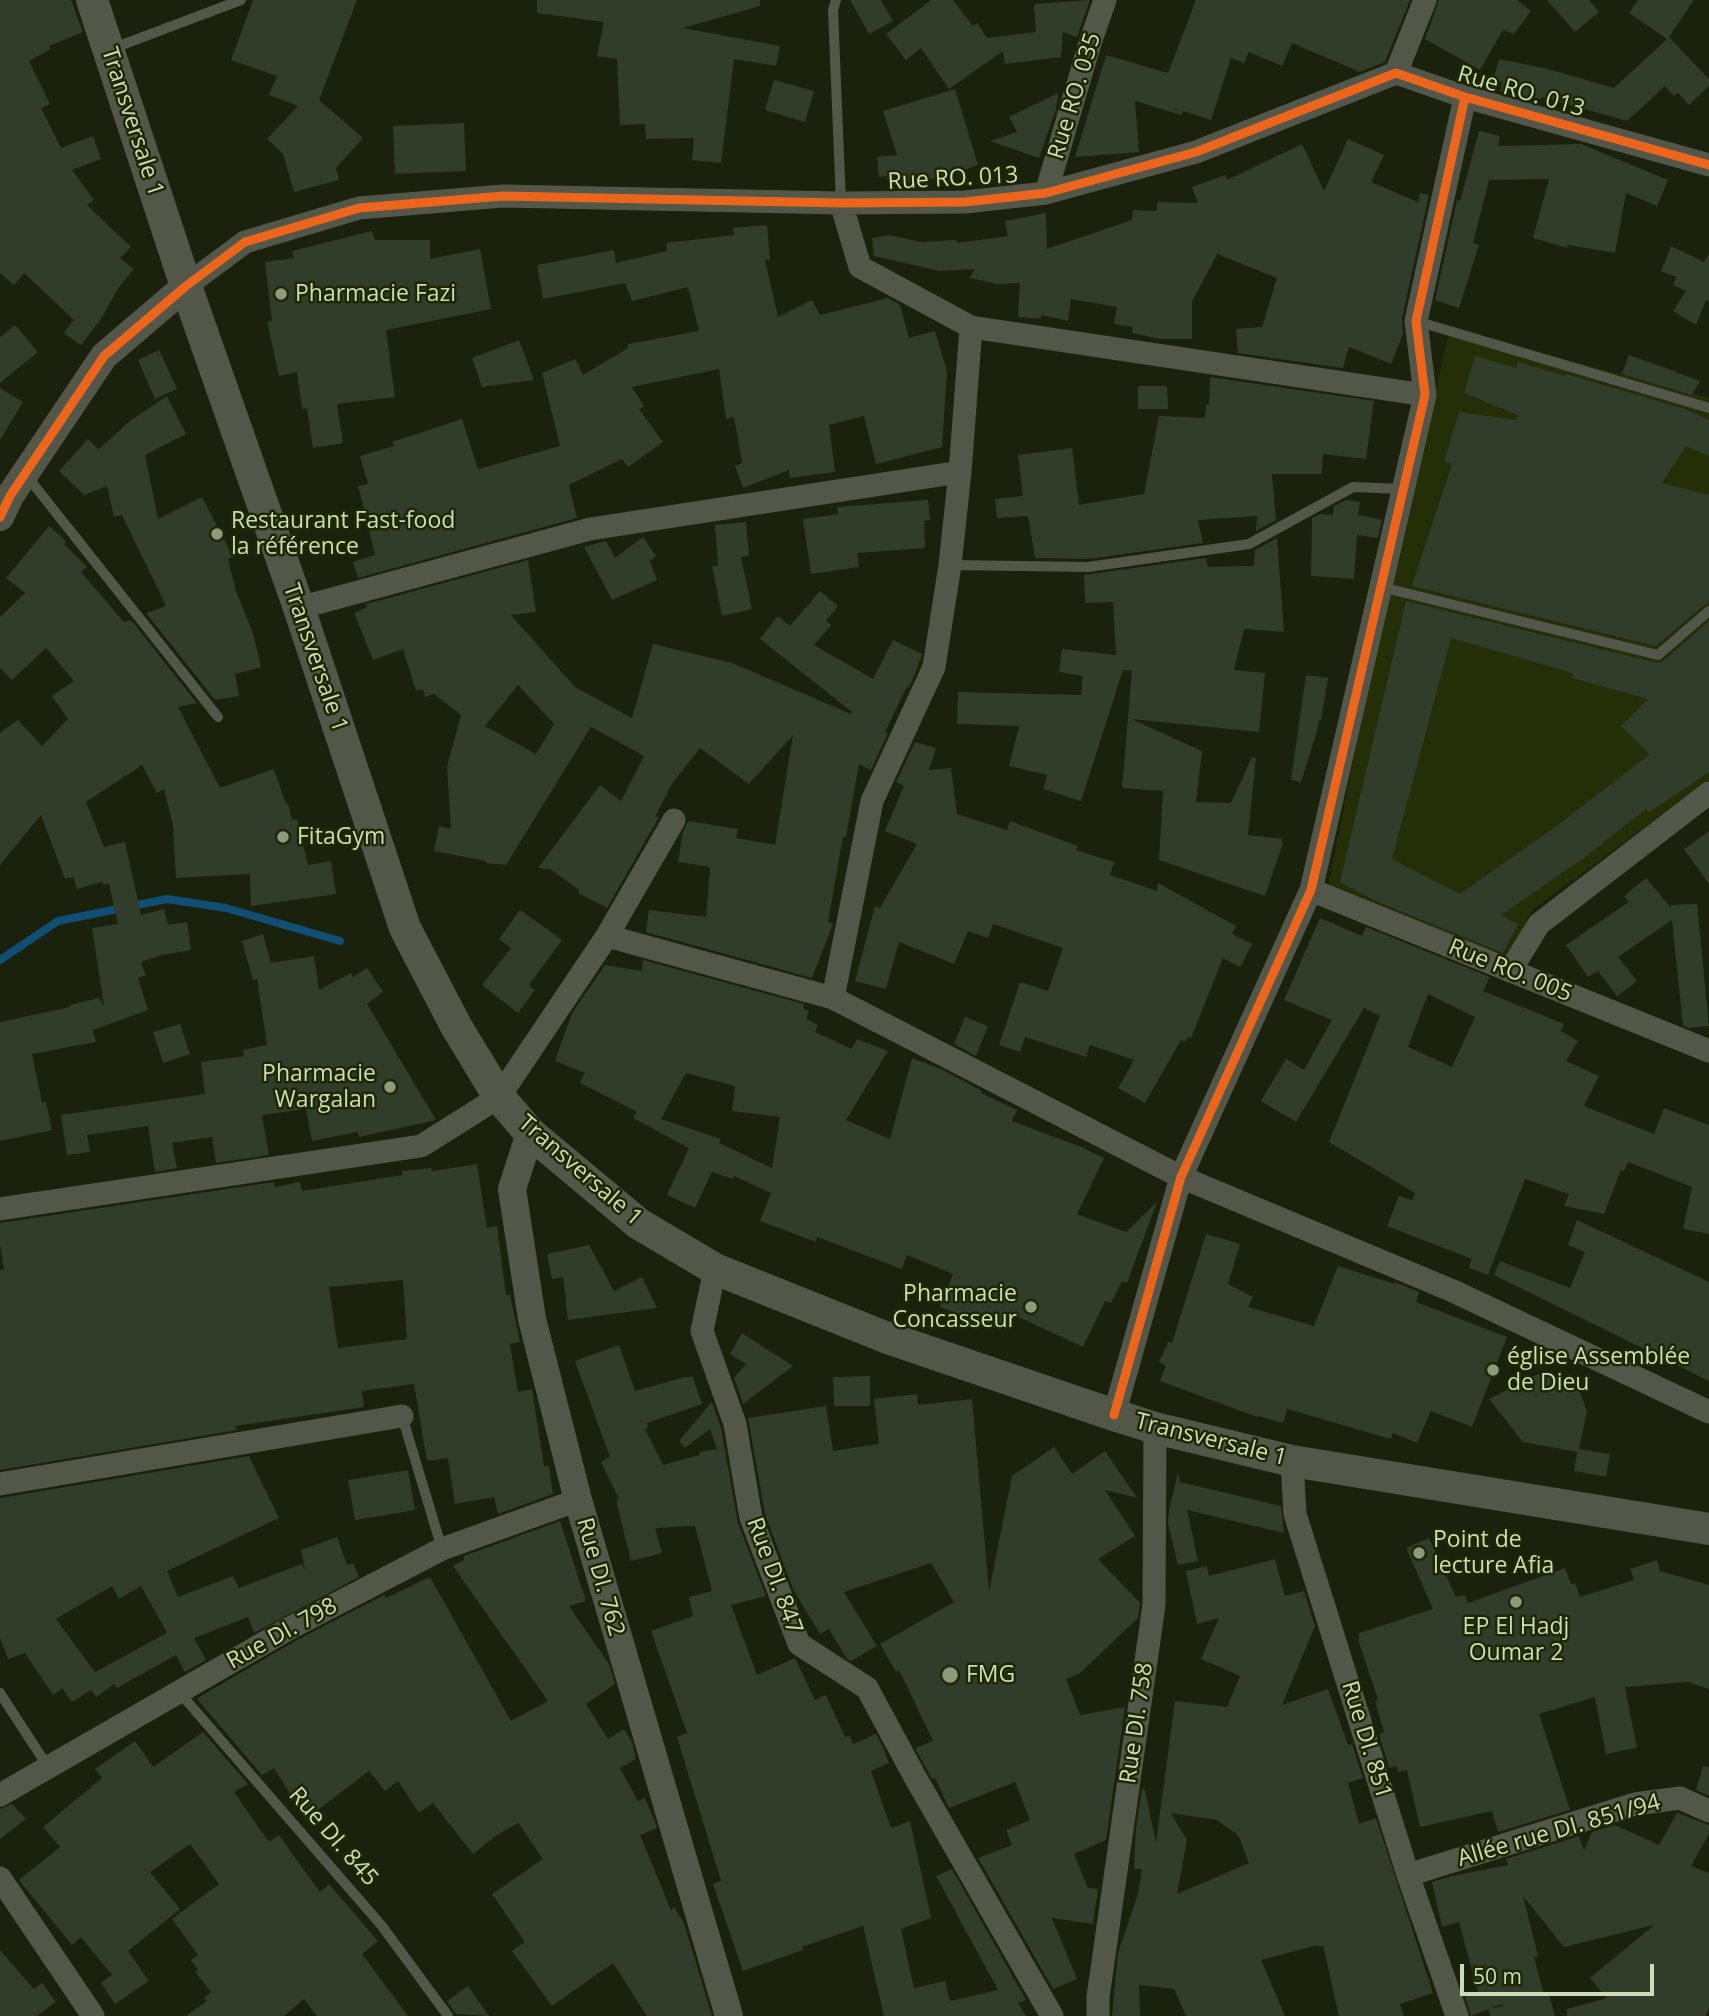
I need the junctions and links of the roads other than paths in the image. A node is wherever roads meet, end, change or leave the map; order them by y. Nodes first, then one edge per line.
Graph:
1 (92, 0) edge
2 (241, 0) edge
3 (1105, 0) edge
4 (1425, 0) edge
5 (832, 3) edge
6 (108, 50) junction
7 (1396, 73) junction
8 (1465, 97) junction
9 (1707, 158) edge
10 (1046, 193) junction
11 (841, 203) junction
12 (186, 286) junction
13 (1416, 321) junction
14 (971, 327) junction
15 (1425, 395) junction
16 (1709, 408) edge
17 (960, 471) junction
18 (1403, 489) junction
19 (9, 496) edge
20 (950, 565) junction
21 (1381, 587) junction
22 (299, 608) junction
23 (1709, 611) edge
24 (218, 717) dead end
25 (1709, 793) edge
26 (674, 820) dead end
27 (1311, 890) junction
28 (607, 936) junction
29 (1510, 971) junction
30 (833, 998) junction
31 (1709, 1051) edge
32 (499, 1097) junction
33 (530, 1133) junction
34 (1181, 1177) junction
35 (0, 1209) edge
36 (715, 1269) junction
37 (1709, 1412) edge
38 (1114, 1415) junction
39 (402, 1416) joint
40 (1155, 1428) junction
41 (1292, 1461) junction
42 (0, 1484) edge
43 (578, 1500) junction
44 (1709, 1529) edge
45 (442, 1549) junction
46 (178, 1692) junction
47 (0, 1693) edge
48 (48, 1767) junction
49 (0, 1795) edge
50 (1709, 1811) edge
51 (1408, 1875) junction
52 (0, 1878) edge
53 (93, 2016) edge
54 (448, 2016) edge
55 (729, 2016) edge
56 (1052, 2016) edge
57 (1098, 2016) edge
58 (1457, 2016) edge

1 - 6 main road, Transversale 1
2 - 6 lane
3 - 10 street, Rue RO. 035
4 - 7 street
5 - 11 lane
6 - 12 main road, Transversale 1
7 - 8 street, Rue RO. 013
7 - 10 street, Rue RO. 013
8 - 9 street, Rue RO. 013
8 - 13 street
10 - 11 street, Rue RO. 013
11 - 12 street, Rue RO. 013
11 - 14 street
12 - 19 street
12 - 22 main road, Transversale 1
13 - 15 street
13 - 16 lane
14 - 15 street
14 - 17 street
15 - 18 street
17 - 20 street
17 - 22 street
18 - 20 lane
18 - 21 street
19 - 24 lane
20 - 30 street
21 - 23 lane
21 - 27 street
22 - 32 main road, Transversale 1
25 - 29 street
26 - 28 street
27 - 29 street, Rue RO. 005
27 - 34 street
28 - 30 street
28 - 32 street
29 - 31 street, Rue RO. 005
30 - 34 street
32 - 33 main road, Transversale 1
32 - 35 street
33 - 36 main road, Transversale 1
33 - 43 street, Rue DI. 762
34 - 37 street
34 - 38 street
36 - 38 main road, Transversale 1
36 - 56 street, Rue DI. 847
38 - 40 main road, Transversale 1
39 - 42 street
39 - 45 lane
40 - 41 main road, Transversale 1
40 - 57 street, Rue DI. 758
41 - 44 main road, Transversale 1
41 - 51 street, Rue DI. 851
43 - 45 street, Rue DI. 798
43 - 55 street, Rue DI. 762
45 - 46 street, Rue DI. 798
46 - 48 street, Rue DI. 798
46 - 54 lane, Rue DI. 845
47 - 48 lane
48 - 49 street, Rue DI. 798
50 - 51 street, Allée rue DI. 851/94
51 - 58 street, Rue DI. 851
52 - 53 street

